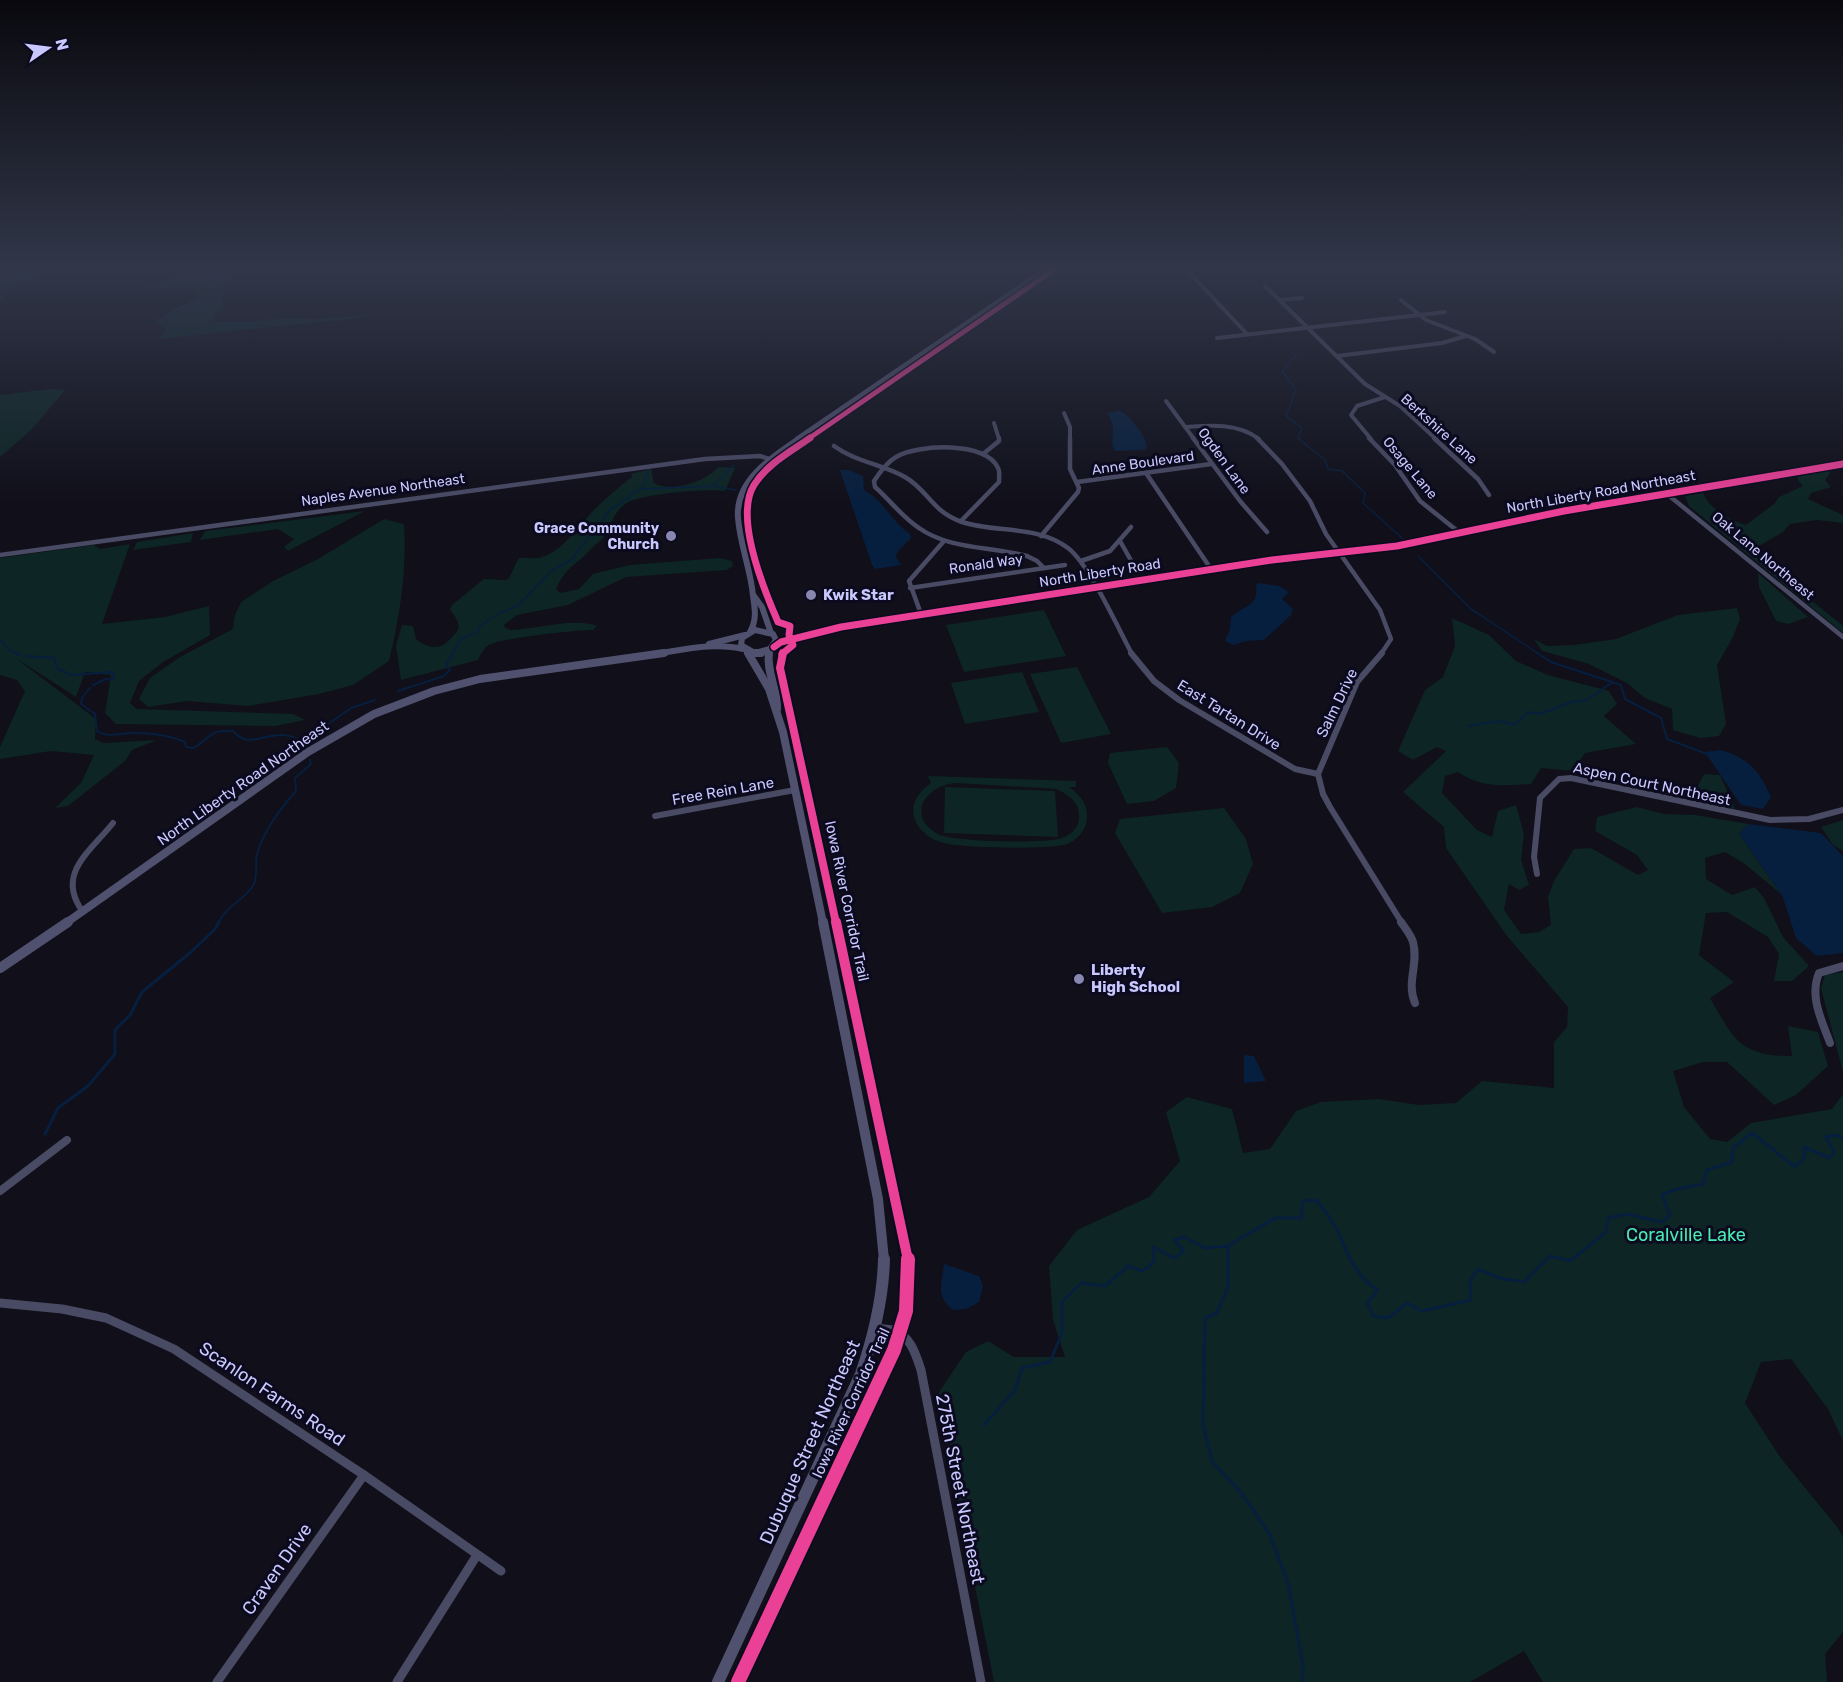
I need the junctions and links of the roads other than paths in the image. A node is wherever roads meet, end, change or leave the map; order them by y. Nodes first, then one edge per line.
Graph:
1 (935, 345) edge
2 (1326, 345) edge
3 (1422, 345) edge
4 (1486, 345) edge
5 (1494, 352) dead end
6 (1337, 356) junction
7 (1385, 396) junction
8 (1166, 401) dead end
9 (1065, 413) dead end
10 (993, 423) dead end
11 (1186, 427) junction
12 (834, 446) dead end
13 (982, 453) junction
14 (769, 459) junction
15 (1211, 464) junction
16 (1843, 464) edge
17 (885, 469) junction
18 (1146, 473) junction
19 (1077, 482) junction
20 (1667, 494) junction
21 (1489, 495) dead end
22 (961, 521) junction
23 (1131, 527) dead end
24 (1267, 532) dead end
25 (1460, 533) junction
26 (1041, 536) junction
27 (944, 541) junction
28 (1120, 541) junction
29 (1364, 550) joint
30 (1339, 553) junction
31 (0, 555) edge
32 (1081, 561) junction
33 (1134, 564) dead end
34 (1065, 565) dead end
35 (1044, 568) junction
36 (1211, 569) junction
37 (1095, 587) junction
38 (910, 588) junction
39 (754, 596) junction
40 (921, 614) junction
41 (841, 627) junction
42 (747, 633) junction
43 (772, 633) junction
44 (1843, 638) edge
45 (703, 647) junction
46 (772, 648) junction
47 (745, 650) junction
48 (777, 710) junction
49 (1318, 774) junction
50 (795, 790) junction
51 (1843, 810) edge
52 (655, 816) dead end
53 (113, 823) dead end
54 (1537, 874) dead end
55 (82, 912) junction
56 (1843, 966) edge
57 (0, 968) edge
58 (1415, 1003) dead end
59 (1830, 1043) dead end
60 (67, 1140) dead end
61 (0, 1191) edge
62 (0, 1303) edge
63 (877, 1328) junction
64 (364, 1475) junction
65 (477, 1555) junction
66 (501, 1571) dead end
67 (217, 1682) edge
68 (397, 1682) edge
69 (718, 1682) edge
70 (981, 1682) edge

1 - 14 main road
2 - 6 street, Berkshire Lane
3 - 6 street
4 - 5 street
6 - 7 street, Berkshire Lane
7 - 21 street, Berkshire Lane
7 - 25 street, Osage Lane
8 - 11 street, Ogden Lane
9 - 19 street
10 - 13 street
11 - 15 street, Ogden Lane
11 - 30 street, Salm Drive
12 - 17 street, East Tartan Drive
13 - 17 street
13 - 22 street
14 - 31 street, Naples Avenue Northeast
14 - 39 main road
15 - 18 street, Anne Boulevard
15 - 24 street, Ogden Lane
16 - 20 main road, North Liberty Road Northeast
17 - 22 street, East Tartan Drive
17 - 27 street
18 - 19 street, Anne Boulevard
18 - 36 street
19 - 26 street
20 - 25 main road, North Liberty Road Northeast
20 - 44 street, Oak Lane Northeast
22 - 26 street, East Tartan Drive
23 - 28 street
25 - 29 main road, North Liberty Road Northeast
26 - 32 street, East Tartan Drive
27 - 35 street
27 - 38 street
28 - 32 street
28 - 33 street
29 - 30 main road, North Liberty Road
30 - 36 main road, North Liberty Road
30 - 49 street, Salm Drive
32 - 37 street, East Tartan Drive
34 - 35 street, Ronald Way
35 - 38 street, Ronald Way
36 - 37 main road, North Liberty Road
37 - 40 main road, North Liberty Road
37 - 49 street, East Tartan Drive
38 - 40 street
39 - 42 main road
39 - 43 main road
40 - 41 main road, North Liberty Road
41 - 43 main road, North Liberty Road
41 - 46 main road, North Liberty Road
42 - 43 main road
42 - 45 main road, North Liberty Road Northeast
42 - 47 main road
43 - 46 main road
45 - 47 main road, North Liberty Road Northeast
45 - 55 main road, North Liberty Road Northeast
46 - 47 main road
46 - 48 main road, Dubuque Street Northeast
47 - 48 main road, Dubuque Street Northeast
48 - 50 main road, Dubuque Street Northeast
49 - 58 street
50 - 52 street, Free Rein Lane
50 - 63 main road, Dubuque Street Northeast
51 - 54 street, Aspen Court Northeast
53 - 55 street
55 - 57 main road, North Liberty Road Northeast
56 - 59 street
60 - 61 street
62 - 64 street, Scanlon Farms Road
63 - 69 main road, Dubuque Street Northeast
63 - 70 street, 275th Street Northeast
64 - 65 street, Scanlon Farms Road
64 - 67 street, Craven Drive
65 - 66 street, Scanlon Farms Road
65 - 68 street

